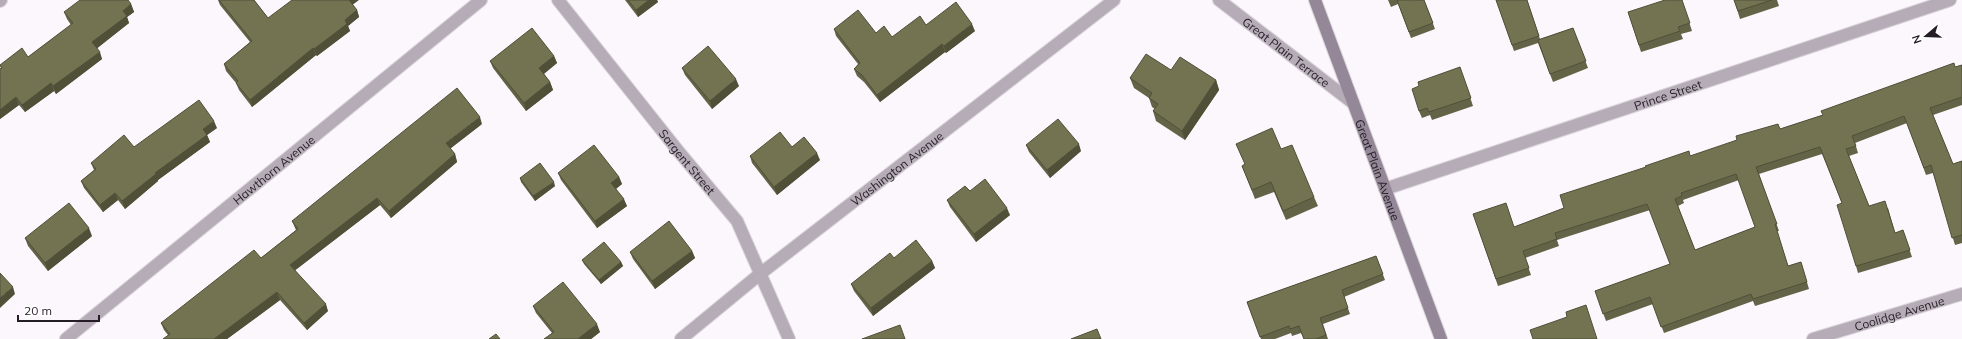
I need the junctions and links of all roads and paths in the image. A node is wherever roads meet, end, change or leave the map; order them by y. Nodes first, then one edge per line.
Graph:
1 (481, 0) edge
2 (558, 0) edge
3 (1114, 0) edge
4 (1219, 0) edge
5 (1315, 0) edge
6 (1950, 0) edge
7 (1353, 103) junction
8 (1385, 189) junction
9 (760, 274) junction
10 (1962, 294) edge
11 (66, 339) edge
12 (681, 339) edge
13 (789, 339) edge
14 (1441, 339) edge
15 (1813, 339) edge

1 - 11 street, Hawthorn Avenue
2 - 9 street, Sargent Street
3 - 9 street, Washington Avenue
4 - 7 street, Great Plain Terrace
5 - 7 main road, Great Plain Avenue
6 - 8 street, Prince Street
7 - 8 main road, Great Plain Avenue
8 - 14 main road, Great Plain Avenue
9 - 12 street, Washington Avenue
9 - 13 street, Sargent Street
10 - 15 street, Coolidge Avenue

